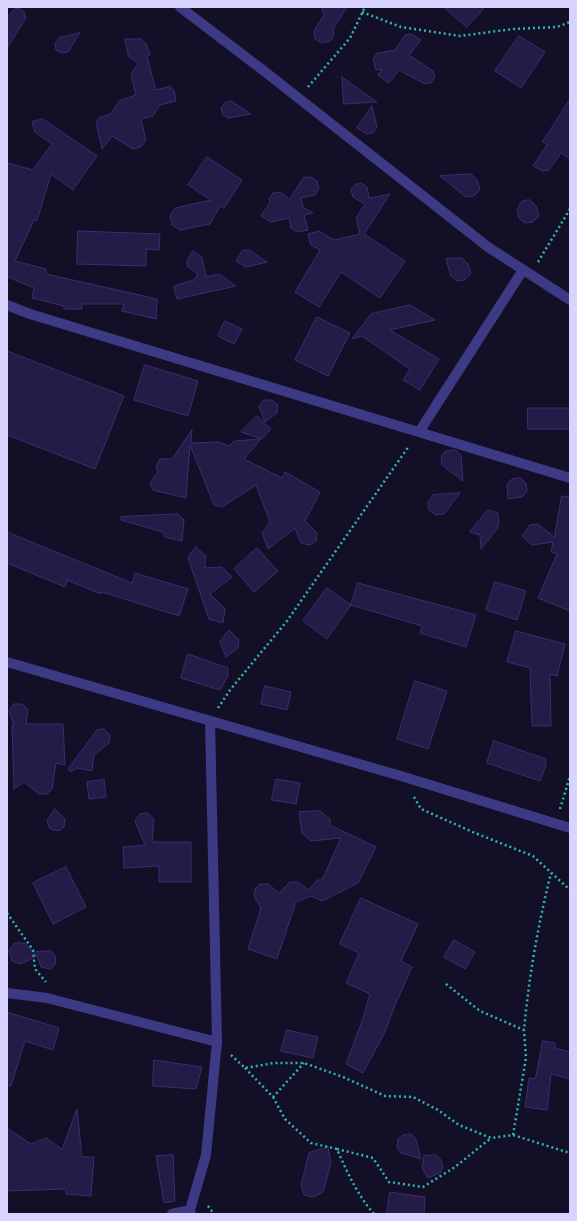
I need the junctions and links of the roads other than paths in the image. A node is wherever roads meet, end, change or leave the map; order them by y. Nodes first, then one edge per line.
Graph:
1 (180, 7) edge
2 (527, 272) junction
3 (570, 300) edge
4 (7, 305) edge
5 (419, 432) junction
6 (570, 478) edge
7 (7, 662) edge
8 (210, 721) junction
9 (570, 828) edge
10 (7, 993) edge
11 (217, 1042) junction
12 (191, 1212) edge
13 (172, 1214) edge

1 - 2 street
2 - 3 street
2 - 5 street
4 - 5 street
5 - 6 street
7 - 8 street
8 - 9 street
8 - 11 street
10 - 11 street
11 - 12 street
12 - 13 street

